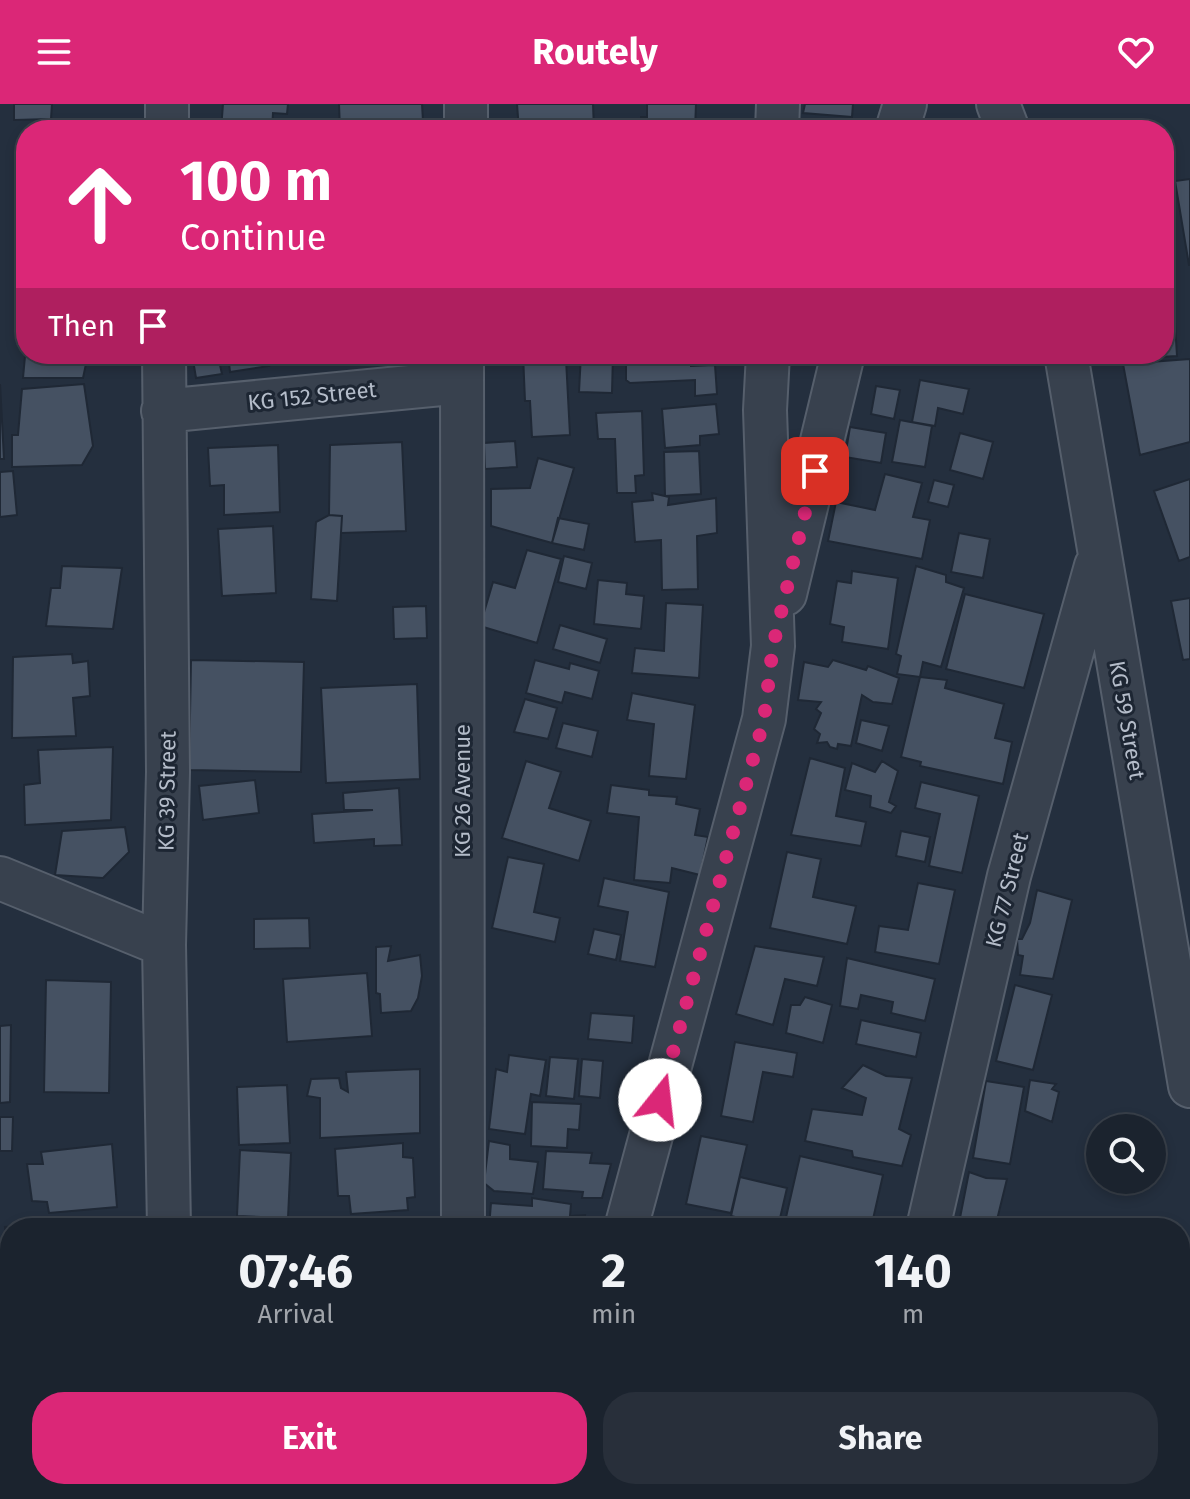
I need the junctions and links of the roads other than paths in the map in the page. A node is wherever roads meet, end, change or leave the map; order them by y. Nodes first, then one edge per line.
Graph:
1 (164, 364) edge
2 (767, 364) edge
3 (841, 364) edge
4 (1068, 364) edge
5 (462, 368) edge
6 (163, 411) junction
7 (1099, 555) junction
8 (773, 646) junction
9 (0, 878) edge
10 (164, 945) junction
11 (1190, 1086) edge
12 (169, 1218) edge
13 (463, 1218) edge
14 (629, 1218) edge
15 (930, 1218) edge

1 - 6 street, KG 39 Street
2 - 8 street
3 - 8 street
4 - 7 street, KG 59 Street
5 - 6 street, KG 152 Street
5 - 13 street, KG 26 Avenue
6 - 10 street, KG 39 Street
7 - 11 street, KG 59 Street
7 - 15 street, KG 77 Street
8 - 14 street
9 - 10 street
10 - 12 street, KG 39 Street

